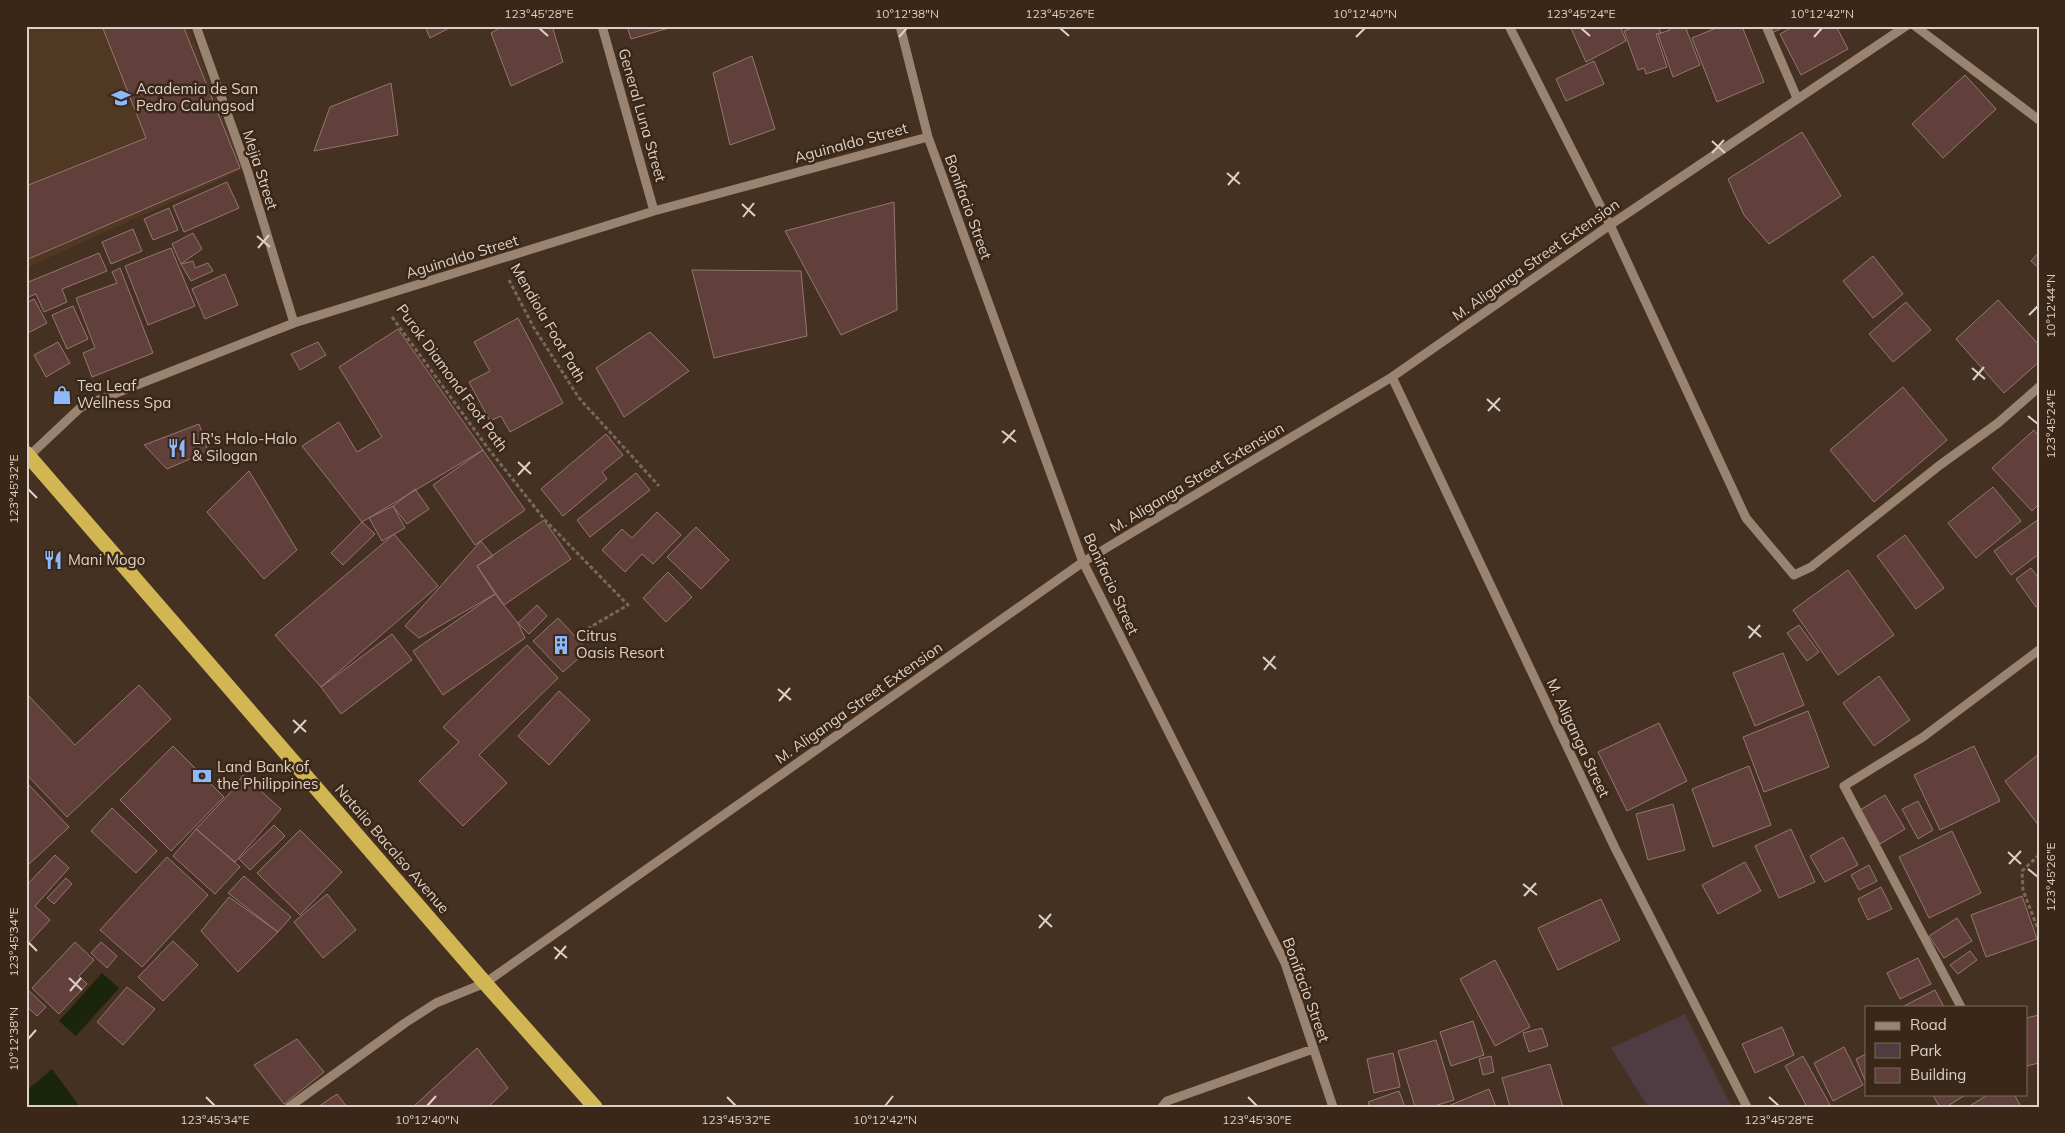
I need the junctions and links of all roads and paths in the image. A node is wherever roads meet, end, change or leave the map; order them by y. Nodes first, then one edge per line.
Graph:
1 (196, 26) edge
2 (602, 26) edge
3 (900, 26) edge
4 (1510, 26) edge
5 (1766, 26) edge
6 (1906, 26) edge
7 (1915, 26) edge
8 (1797, 98) junction
9 (2039, 120) edge
10 (928, 137) junction
11 (654, 211) junction
12 (1610, 225) junction
13 (498, 260) junction
14 (381, 296) junction
15 (294, 323) junction
16 (1392, 377) junction
17 (2039, 387) edge
18 (28, 454) edge
19 (659, 486) dead end
20 (1083, 562) junction
21 (575, 636) dead end
22 (2039, 650) edge
23 (2039, 855) edge
24 (2039, 932) edge
25 (485, 983) junction
26 (1960, 1006) edge
27 (1313, 1050) junction
28 (289, 1107) edge
29 (595, 1107) edge
30 (1162, 1107) edge
31 (1333, 1107) edge
32 (1747, 1107) edge

1 - 15 street, Mejia Street
2 - 11 street, General Luna Street
3 - 10 street, Bonifacio Street
4 - 12 street
5 - 8 street
6 - 8 street, M. Aliganga Street Extension
7 - 9 street
8 - 12 street, M. Aliganga Street Extension
10 - 11 street, Aguinaldo Street
10 - 20 street, Bonifacio Street
11 - 13 street, Aguinaldo Street
12 - 16 street, M. Aliganga Street Extension
12 - 17 street
13 - 14 street, Aguinaldo Street
13 - 19 path, Mendiola Foot Path
14 - 15 street, Aguinaldo Street
14 - 21 path, Purok Diamond Foot Path
15 - 18 street, Aguinaldo Street
16 - 20 street, M. Aliganga Street Extension
16 - 32 street, M. Aliganga Street
18 - 25 highway, Natalio Bacalso Avenue
20 - 25 street, M. Aliganga Street Extension
20 - 27 street, Bonifacio Street
22 - 26 street
23 - 24 path
25 - 28 street, M. Aliganga Street Extension
25 - 29 highway, Natalio Bacalso Avenue
27 - 30 street
27 - 31 street, Bonifacio Street

